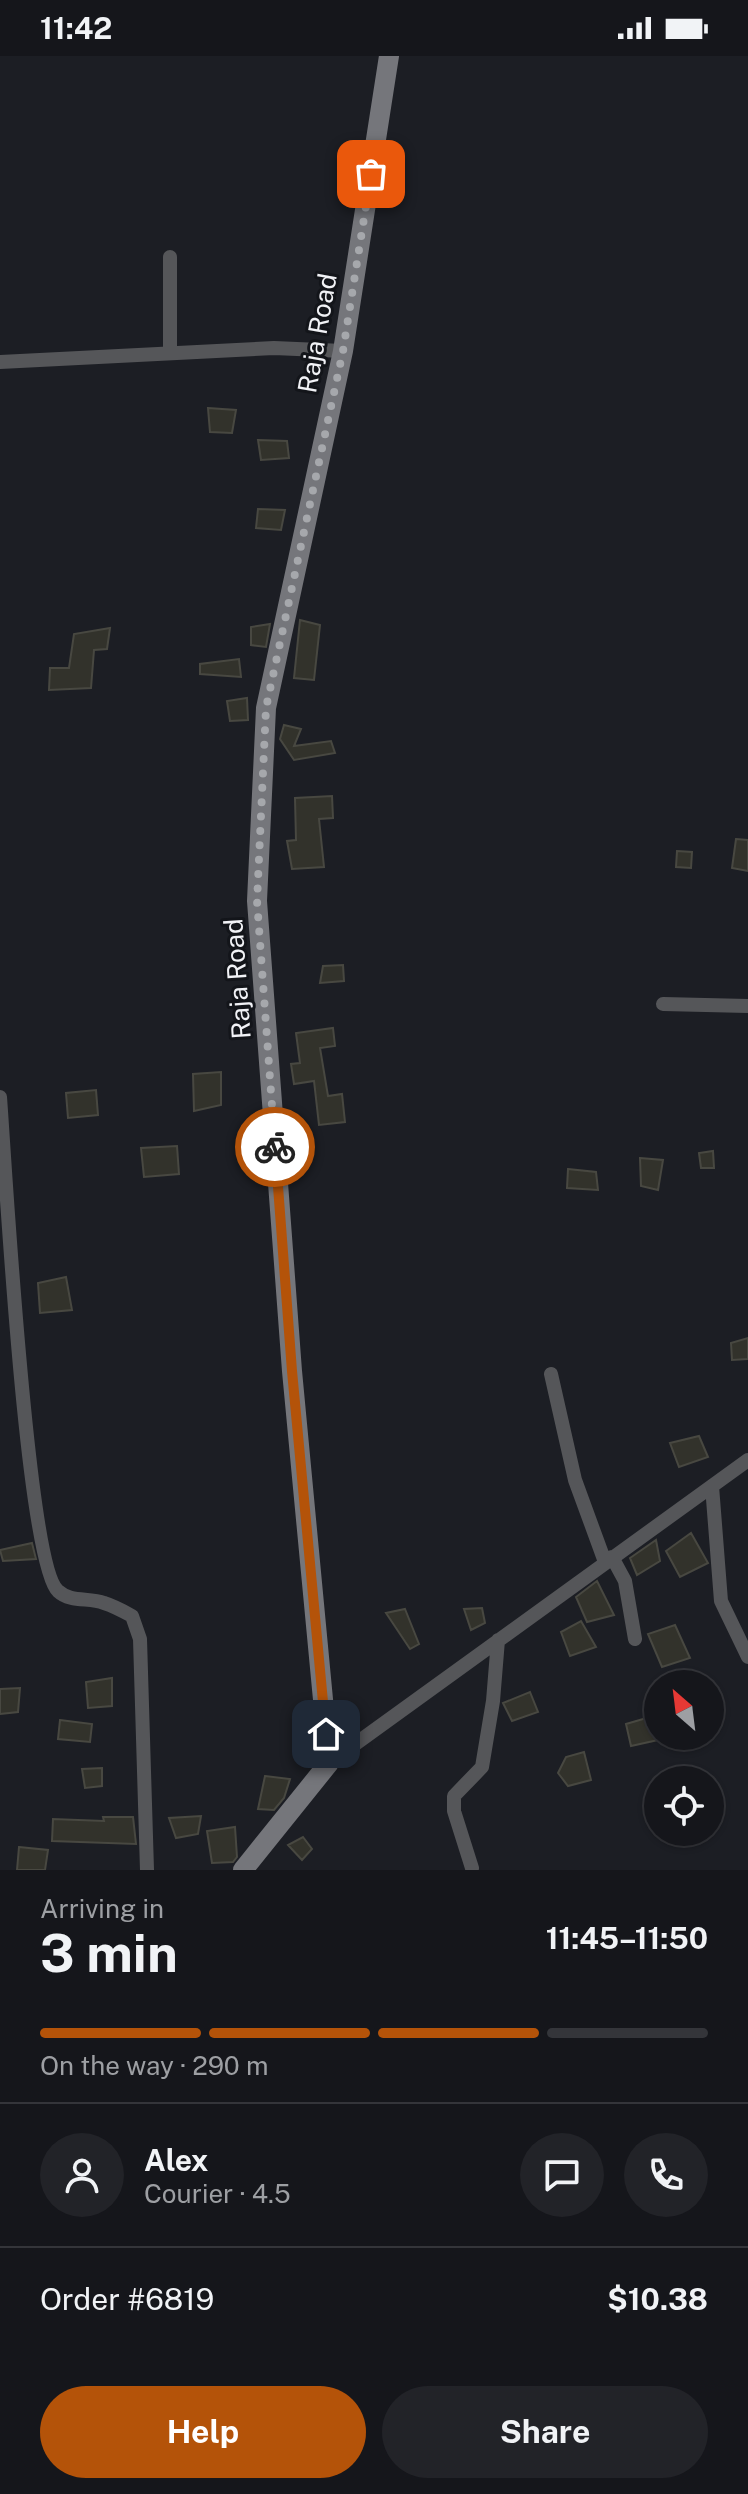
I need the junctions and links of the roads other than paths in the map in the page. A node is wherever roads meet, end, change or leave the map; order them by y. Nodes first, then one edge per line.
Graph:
1 (389, 56) edge
2 (170, 257) dead end
3 (343, 351) junction
4 (170, 352) junction
5 (0, 362) edge
6 (663, 1004) dead end
7 (748, 1006) edge
8 (0, 1097) edge
9 (4, 1202) edge
10 (551, 1374) dead end
11 (748, 1460) edge
12 (712, 1486) junction
13 (609, 1560) junction
14 (635, 1639) dead end
15 (498, 1640) junction
16 (744, 1641) edge
17 (748, 1657) edge
18 (329, 1763) junction
19 (471, 1869) edge
20 (147, 1870) edge
21 (243, 1870) edge

1 - 3 street, Raja Road
2 - 4 street
3 - 4 street
3 - 18 street, Raja Road
4 - 5 street
6 - 7 street
8 - 9 street
9 - 20 street
10 - 13 street
11 - 12 street
12 - 13 street
12 - 16 street
13 - 14 street
13 - 15 street
15 - 18 street
15 - 19 street
16 - 17 street
18 - 21 street

